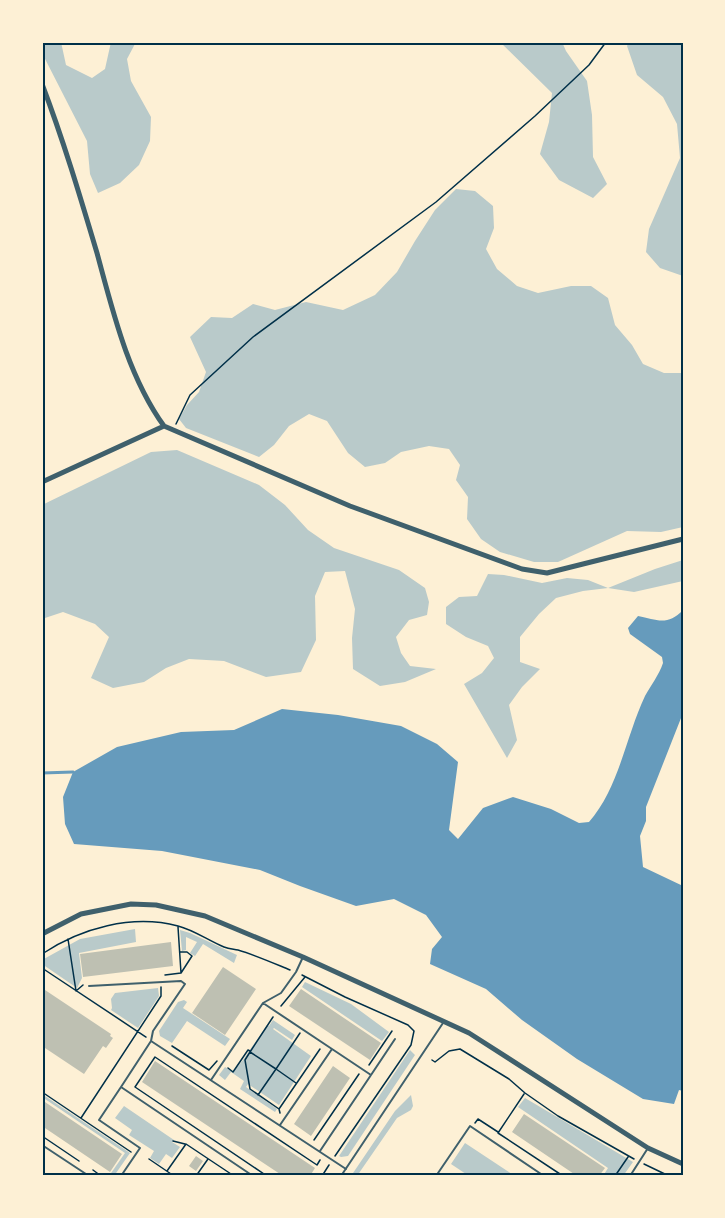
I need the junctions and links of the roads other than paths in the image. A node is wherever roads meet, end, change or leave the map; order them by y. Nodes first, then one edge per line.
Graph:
1 (42, 84) edge
2 (164, 426) junction
3 (42, 482) edge
4 (683, 539) edge
5 (42, 934) edge
6 (303, 957) junction
7 (89, 986) dead end
8 (263, 1003) junction
9 (444, 1021) junction
10 (395, 1040) dead end
11 (151, 1041) junction
12 (332, 1049) junction
13 (371, 1075) junction
14 (212, 1080) junction
15 (121, 1087) junction
16 (280, 1125) junction
17 (42, 1145) edge
18 (648, 1148) junction
19 (321, 1150) junction
20 (683, 1164) edge
21 (346, 1169) junction
22 (89, 1176) edge
23 (121, 1176) edge
24 (253, 1176) edge
25 (341, 1176) edge
26 (436, 1176) edge
27 (544, 1176) edge
28 (630, 1176) edge

1 - 2 street
2 - 3 street
2 - 4 street
5 - 6 street
6 - 8 lane
6 - 9 street
7 - 11 lane
8 - 12 lane
8 - 14 lane
9 - 18 street
9 - 21 lane
10 - 13 lane
11 - 14 lane
11 - 15 lane
12 - 13 lane
12 - 16 lane
13 - 19 lane
14 - 16 lane
15 - 23 lane
15 - 24 lane
16 - 19 lane
17 - 22 lane
18 - 20 street
18 - 28 lane
19 - 21 lane
21 - 25 lane
26 - 27 lane

